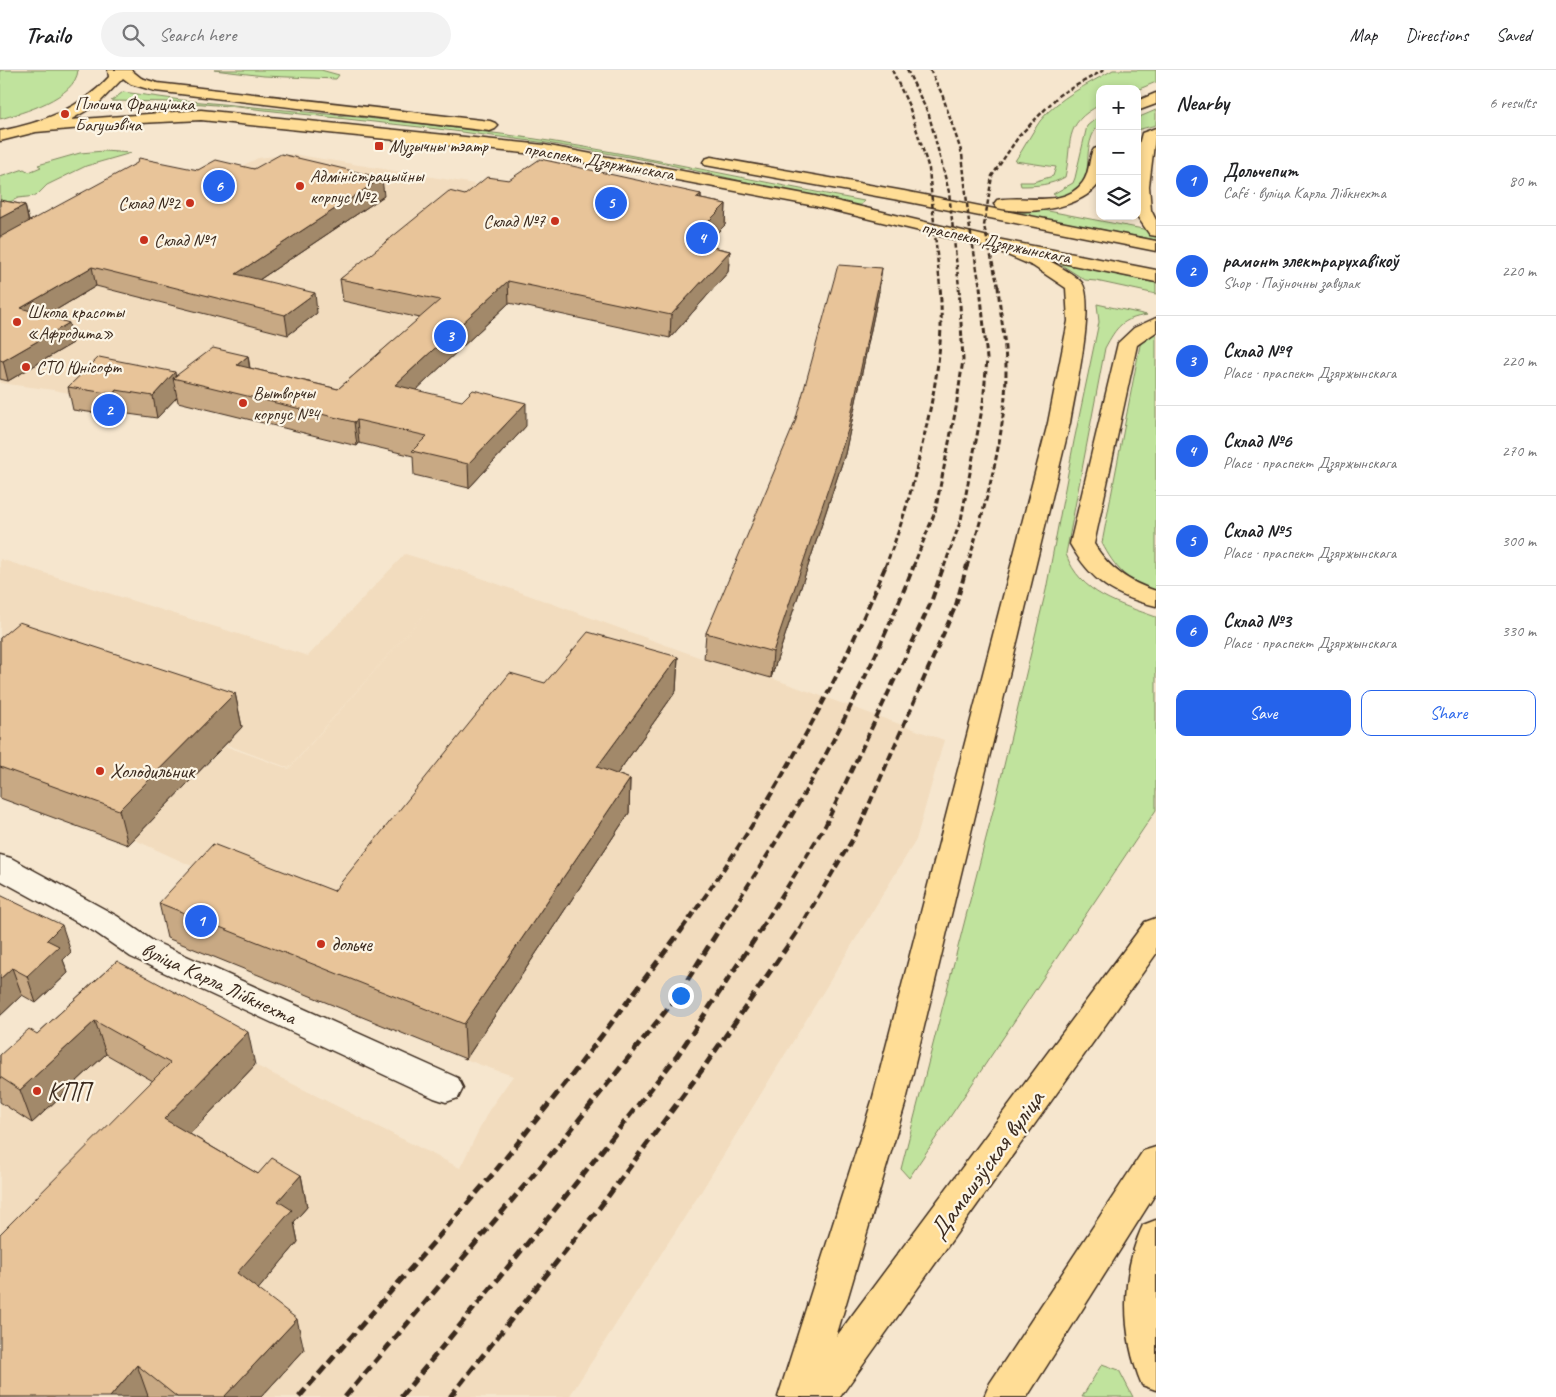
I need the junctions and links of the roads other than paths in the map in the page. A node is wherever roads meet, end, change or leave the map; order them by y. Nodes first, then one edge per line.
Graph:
1 (115, 70) edge
2 (122, 70) edge
3 (1156, 98) edge
4 (1141, 105) edge
5 (34, 128) junction
6 (506, 128) dead end
7 (1156, 133) edge
8 (0, 136) edge
9 (698, 160) dead end
10 (1096, 165) edge
11 (904, 196) junction
12 (1156, 231) edge
13 (996, 244) junction
14 (1156, 246) edge
15 (1156, 276) edge
16 (1156, 324) edge
17 (1156, 599) edge
18 (0, 866) edge
19 (1156, 930) edge
20 (446, 1088) dead end
21 (1156, 1162) edge
22 (1156, 1237) edge
23 (1156, 1371) edge
24 (798, 1397) edge
25 (816, 1397) edge
26 (1004, 1397) edge

1 - 5 main road
2 - 6 main road, праспект Дзяржынскага
3 - 4 main road
5 - 8 main road
5 - 13 main road, праспект Дзяржынскага
7 - 12 main road
9 - 11 main road, праспект Дзяржынскага
10 - 11 main road
11 - 14 main road, праспект Дзяржынскага
13 - 15 main road, праспект Дзяржынскага
13 - 24 main road
16 - 17 main road
18 - 20 street, вуліца Карла Лібкнехта
19 - 25 main road, Дамашэўская вуліца
21 - 26 main road
22 - 23 main road

